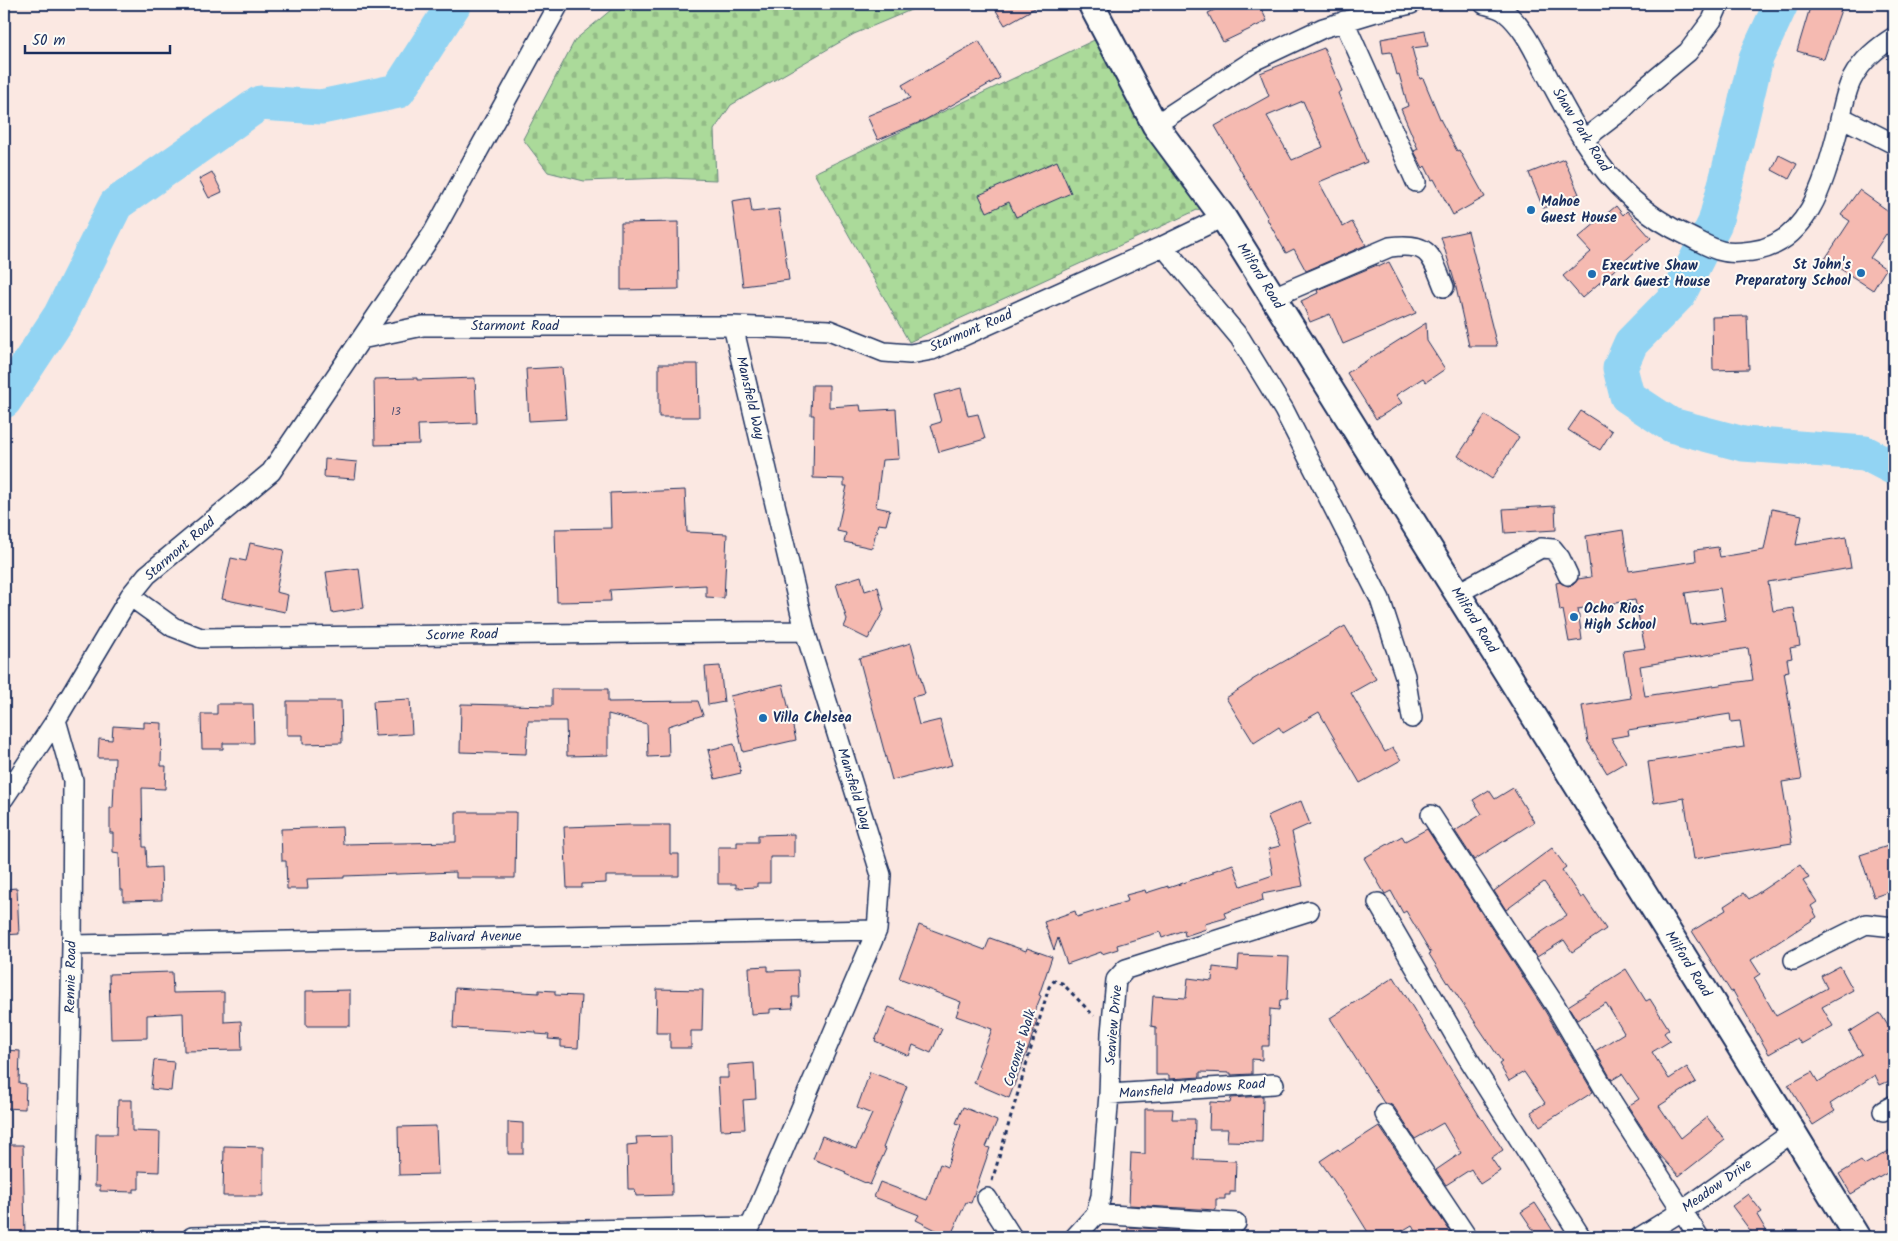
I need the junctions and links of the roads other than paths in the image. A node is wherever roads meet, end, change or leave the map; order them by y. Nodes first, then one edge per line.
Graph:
1 (559, 4) edge
2 (1091, 4) edge
3 (1411, 4) edge
4 (1484, 4) edge
5 (1719, 4) edge
6 (1507, 7) edge
7 (1344, 21) junction
8 (1894, 36) edge
9 (1841, 116) junction
10 (1155, 125) junction
11 (1583, 140) junction
12 (1894, 144) edge
13 (1416, 182) dead end
14 (1223, 217) junction
15 (1163, 246) junction
16 (1444, 287) dead end
17 (1273, 297) junction
18 (734, 326) junction
19 (361, 339) junction
20 (1568, 575) dead end
21 (1458, 593) junction
22 (130, 596) junction
23 (805, 631) junction
24 (1412, 718) dead end
25 (56, 720) junction
26 (4, 798) edge
27 (1431, 815) dead end
28 (1378, 903) dead end
29 (1309, 911) dead end
30 (1894, 927) edge
31 (877, 930) junction
32 (72, 945) junction
33 (1794, 960) dead end
34 (1274, 1084) dead end
35 (1109, 1094) junction
36 (1385, 1114) dead end
37 (1793, 1132) junction
38 (987, 1198) road end
39 (1682, 1211) junction
40 (1096, 1214) junction
41 (1236, 1223) dead end
42 (748, 1232) edge
43 (66, 1237) edge
44 (192, 1237) edge
45 (1012, 1237) edge
46 (1075, 1237) edge
47 (1467, 1237) edge
48 (1580, 1237) edge
49 (1640, 1237) edge
50 (1699, 1237) edge
51 (1857, 1237) edge

1 - 19 street
2 - 10 main road, Milford Road
3 - 7 street
4 - 6 street, Shaw Park Road
5 - 11 street
6 - 11 street, Shaw Park Road
7 - 10 street
7 - 13 street
8 - 9 street, Shaw Park Road
9 - 11 street, Shaw Park Road
9 - 12 street
10 - 14 main road, Milford Road
14 - 15 street, Starmont Road
14 - 17 main road, Milford Road
15 - 18 street, Starmont Road
15 - 24 street
16 - 17 street
17 - 21 main road, Milford Road
18 - 19 street, Starmont Road
18 - 23 street, Mansfield Way
19 - 22 street, Starmont Road
20 - 21 street
21 - 37 main road, Milford Road
22 - 23 street, Scorne Road
22 - 25 street, Starmont Road
23 - 31 street, Mansfield Way
25 - 26 street, Starmont Road
25 - 32 street, Rennie Road
27 - 39 street
28 - 48 street
29 - 35 street, Seaview Drive
30 - 33 street
31 - 32 street, Balivard Avenue
31 - 42 street, Mansfield Way
32 - 43 street, Rennie Road
34 - 35 street, Mansfield Meadows Road
35 - 40 street, Seaview Drive
36 - 47 street
37 - 39 street, Meadow Drive
37 - 51 main road, Milford Road
38 - 45 street
39 - 49 street, Meadow Drive
39 - 50 street
40 - 41 street
40 - 46 street, Seaview Drive
42 - 44 street

